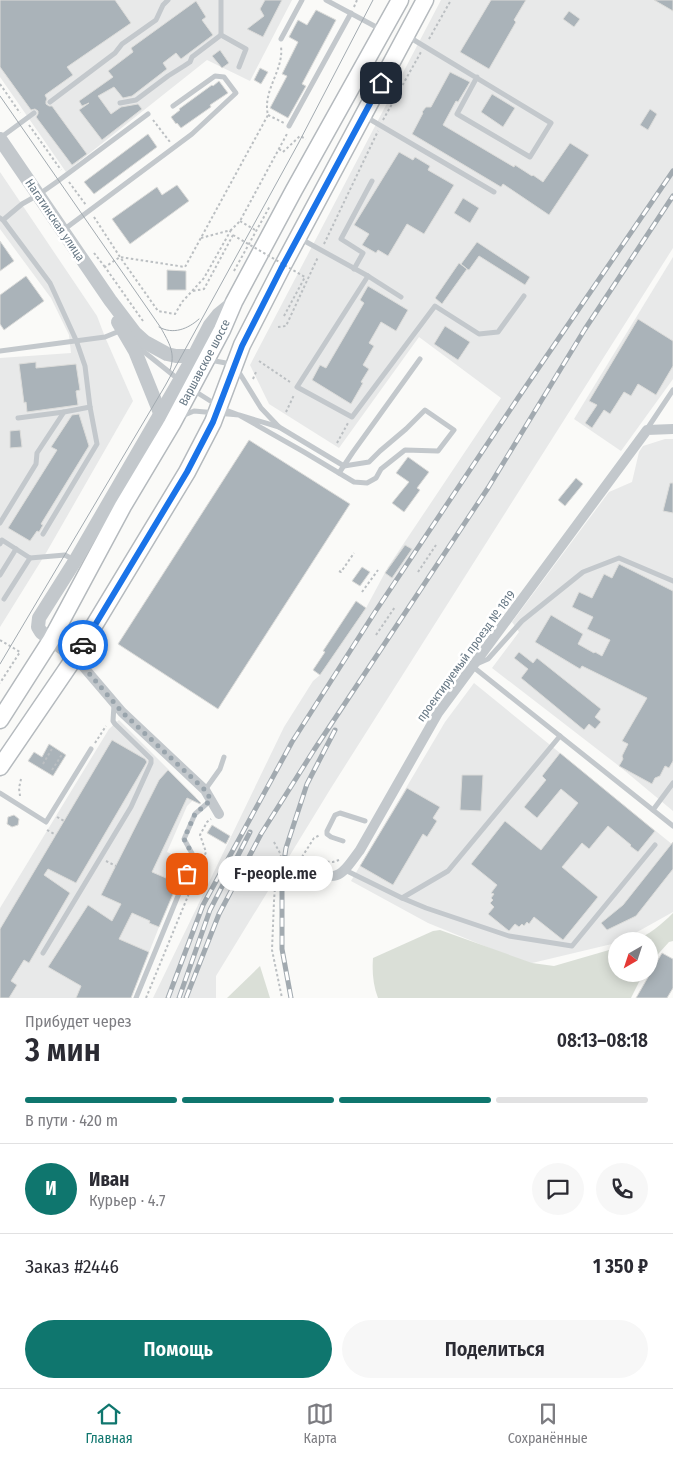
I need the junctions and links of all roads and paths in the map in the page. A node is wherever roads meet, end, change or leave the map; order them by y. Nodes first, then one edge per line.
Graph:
1 (158, 0) edge
2 (168, 0) edge
3 (222, 0) edge
4 (302, 0) edge
5 (326, 0) edge
6 (400, 0) edge
7 (425, 0) edge
8 (451, 0) edge
9 (163, 5) junction
10 (350, 13) junction
11 (383, 30) junction
12 (221, 35) junction
13 (406, 35) junction
14 (280, 40) joint
15 (425, 46) junction
16 (239, 67) dead end
17 (477, 78) junction
18 (0, 84) edge
19 (50, 102) dead end
20 (120, 103) dead end
21 (173, 106) dead end
22 (34, 113) dead end
23 (148, 114) joint
24 (268, 114) junction
25 (364, 115) junction
26 (25, 120) junction
27 (380, 125) junction
28 (289, 126) junction
29 (0, 138) edge
30 (306, 139) dead end
31 (174, 148) junction
32 (279, 149) junction
33 (65, 176) junction
34 (372, 181) dead end
35 (494, 192) dead end
36 (38, 195) junction
37 (270, 206) dead end
38 (90, 210) junction
39 (1, 219) edge
40 (240, 221) junction
41 (231, 230) junction
42 (256, 230) junction
43 (62, 231) junction
44 (298, 237) junction
45 (200, 238) junction
46 (321, 250) junction
47 (94, 253) dead end
48 (120, 257) junction
49 (105, 267) junction
50 (354, 269) junction
51 (234, 270) dead end
52 (368, 276) junction
53 (192, 292) junction
54 (524, 296) dead end
55 (402, 297) dead end
56 (110, 300) junction
57 (284, 316) dead end
58 (144, 321) dead end
59 (278, 327) dead end
60 (125, 334) junction
61 (76, 340) junction
62 (0, 351) edge
63 (200, 358) junction
64 (420, 359) dead end
65 (259, 361) dead end
66 (235, 364) junction
67 (256, 372) dead end
68 (252, 381) dead end
69 (185, 384) junction
70 (298, 387) junction
71 (673, 390) edge
72 (90, 407) junction
73 (218, 409) junction
74 (64, 412) junction
75 (286, 412) dead end
76 (239, 415) junction
77 (352, 417) junction
78 (18, 418) dead end
79 (166, 419) junction
80 (279, 427) junction
81 (673, 429) edge
82 (647, 430) junction
83 (337, 443) dead end
84 (344, 466) junction
85 (339, 473) junction
86 (0, 523) edge
87 (43, 534) dead end
88 (1, 541) edge
89 (436, 545) dead end
90 (16, 549) junction
91 (354, 553) dead end
92 (30, 558) junction
93 (74, 561) junction
94 (378, 570) dead end
95 (339, 571) dead end
96 (418, 572) dead end
97 (0, 575) edge
98 (673, 581) edge
99 (362, 592) dead end
100 (4, 599) dead end
101 (395, 608) dead end
102 (376, 634) dead end
103 (0, 640) edge
104 (51, 640) junction
105 (76, 658) junction
106 (472, 666) junction
107 (0, 683) edge
108 (114, 702) junction
109 (0, 720) edge
110 (107, 725) dead end
111 (560, 736) junction
112 (53, 747) dead end
113 (91, 749) joint
114 (63, 753) dead end
115 (224, 757) dead end
116 (43, 764) dead end
117 (0, 768) edge
118 (52, 770) dead end
119 (21, 779) dead end
120 (673, 783) edge
121 (205, 790) junction
122 (0, 792) edge
123 (211, 800) junction
124 (25, 808) junction
125 (652, 810) junction
126 (219, 814) dead end
127 (365, 821) dead end
128 (673, 826) edge
129 (43, 828) dead end
130 (327, 834) junction
131 (56, 835) dead end
132 (343, 841) dead end
133 (274, 842) dead end
134 (655, 845) dead end
135 (343, 857) dead end
136 (315, 861) dead end
137 (306, 863) joint
138 (345, 870) junction
139 (402, 898) junction
140 (43, 953) dead end
141 (136, 998) edge
142 (282, 998) edge

1 - 9 lane
2 - 9 lane
3 - 12 lane
4 - 14 lane
5 - 10 lane
6 - 11 main road, Варшавское шоссе
7 - 13 main road
8 - 15 path
9 - 19 lane
10 - 11 lane
10 - 28 lane
11 - 63 main road, Варшавское шоссе
12 - 16 lane
12 - 20 lane
13 - 15 lane
13 - 25 main road
14 - 24 path
15 - 17 lane
15 - 27 path
17 - 17 lane
18 - 26 path
21 - 31 lane
22 - 26 lane
23 - 31 path
23 - 33 lane
24 - 28 path
24 - 45 path
25 - 27 lane
25 - 44 main road
26 - 29 lane
26 - 33 path
27 - 35 lane
27 - 46 path
28 - 32 path
29 - 36 street, Нагатинская улица
30 - 32 path
31 - 38 lane
32 - 40 path
33 - 36 lane
33 - 38 path
34 - 50 lane
36 - 39 lane
36 - 43 street, Нагатинская улица
37 - 42 path
38 - 43 lane
38 - 48 path
39 - 61 lane
40 - 41 path
40 - 42 path
41 - 45 path
41 - 53 path
42 - 51 path
43 - 56 street, Нагатинская улица
44 - 46 lane
44 - 66 main road
45 - 48 path
46 - 50 lane
46 - 59 path
47 - 49 path
48 - 49 path
48 - 53 path
49 - 58 path
50 - 52 lane
52 - 55 lane
52 - 70 lane
53 - 57 path, bridge
54 - 77 lane
56 - 60 street
56 - 63 street
60 - 61 lane
60 - 69 lane
60 - 79 street
61 - 62 lane
61 - 72 lane
63 - 66 lane
63 - 69 main road, Варшавское шоссе
64 - 84 lane
65 - 70 path
66 - 73 main road
66 - 80 lane
67 - 68 path
69 - 73 lane
69 - 79 main road, Варшавское шоссе
70 - 75 path
70 - 77 lane
71 - 82 lane
72 - 74 lane
72 - 87 lane
73 - 76 lane
73 - 79 lane
73 - 105 main road
74 - 78 lane
74 - 86 lane
76 - 80 lane
76 - 85 lane
77 - 83 path
79 - 93 street
79 - 104 main road, Варшавское шоссе
80 - 84 lane
81 - 82 street
82 - 106 street, проектируемый проезд № 1819
84 - 85 lane
84 - 85 lane
88 - 90 lane
89 - 96 path
90 - 92 lane
90 - 97 lane
91 - 95 path
92 - 93 lane
92 - 100 lane
93 - 104 street
94 - 99 path
98 - 106 lane
101 - 102 path
103 - 107 path
104 - 105 street
104 - 109 main road, Варшавское шоссе
105 - 108 street
105 - 117 main road
106 - 111 lane
106 - 138 street, проектируемый проезд № 1819
108 - 121 street
108 - 140 lane
110 - 113 path
111 - 125 lane
111 - 139 lane
112 - 116 path
113 - 124 lane
114 - 118 path
115 - 121 lane
119 - 124 path
120 - 125 lane
121 - 123 street
122 - 124 lane
123 - 126 street
123 - 141 lane
125 - 128 lane
127 - 130 lane
129 - 131 path
130 - 132 lane
130 - 137 path
133 - 142 path
134 - 139 lane
135 - 136 path
137 - 138 street
138 - 139 lane

